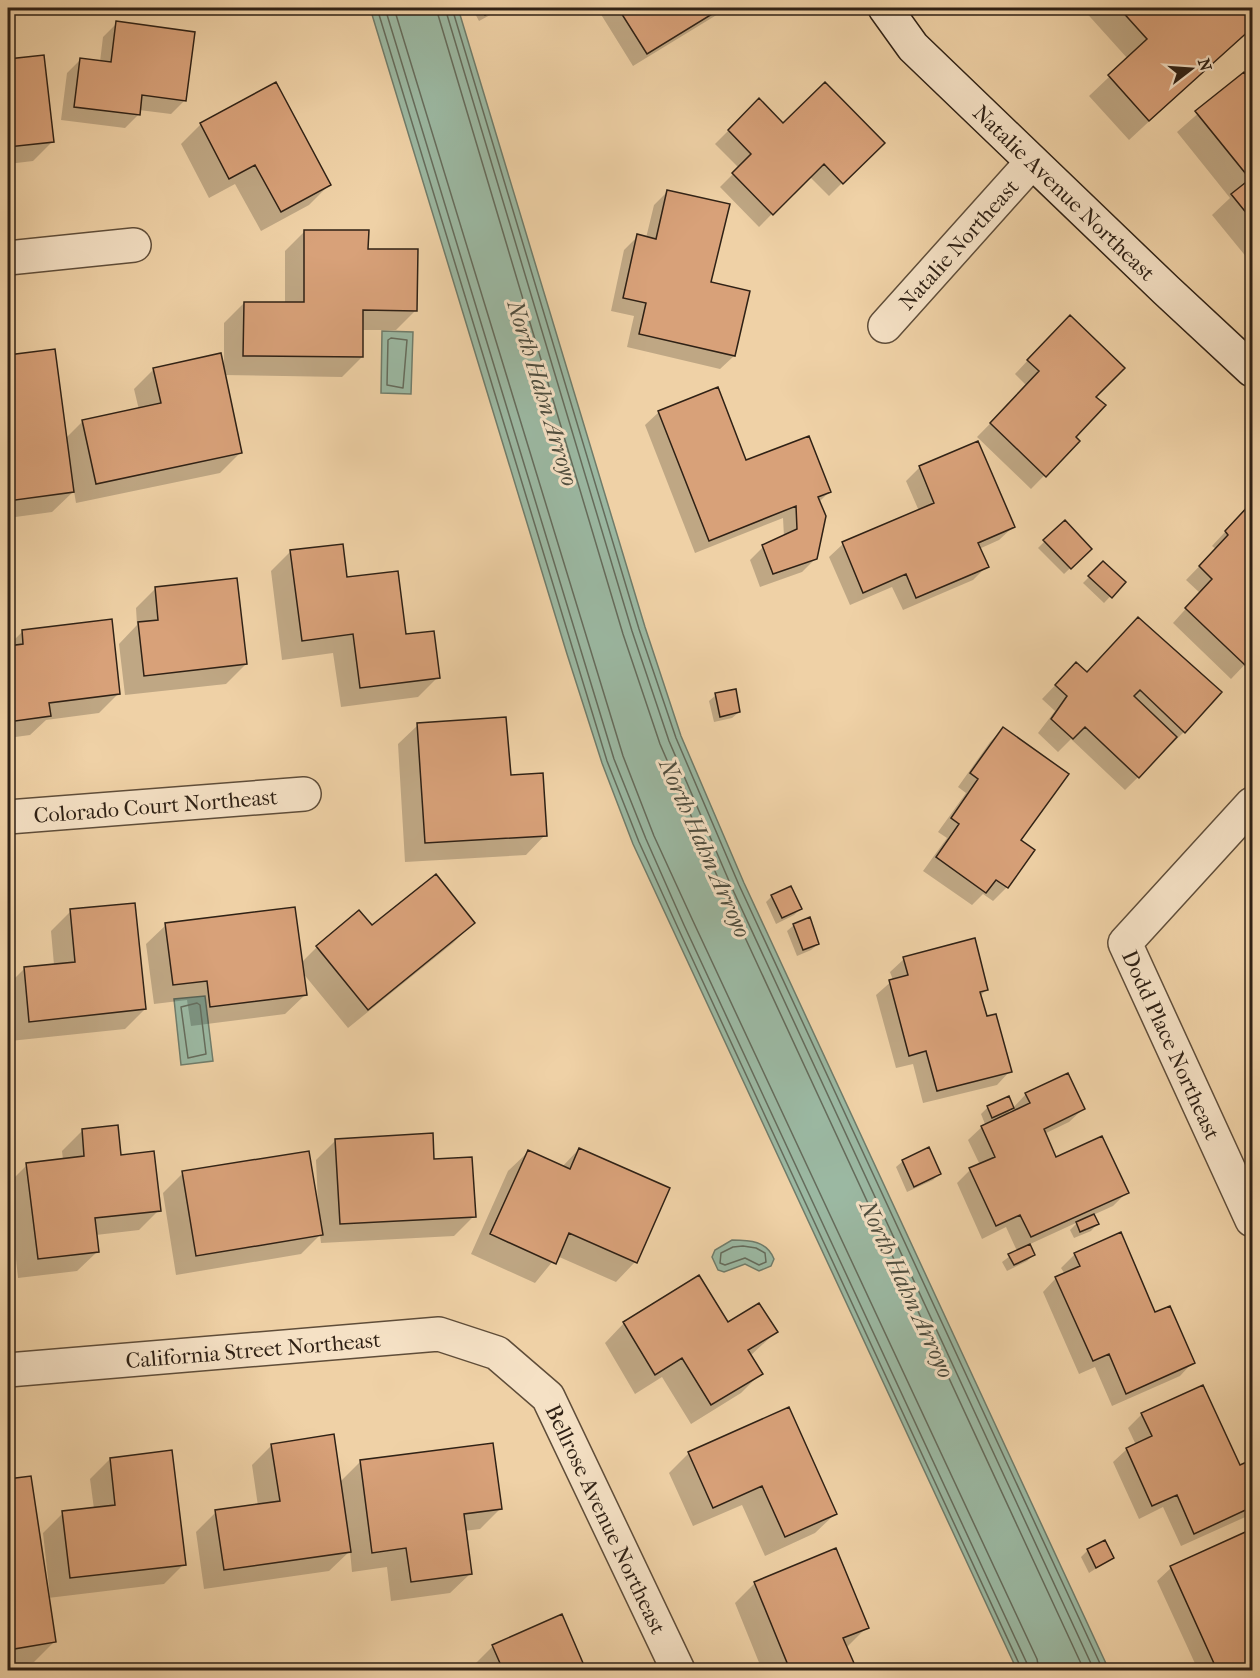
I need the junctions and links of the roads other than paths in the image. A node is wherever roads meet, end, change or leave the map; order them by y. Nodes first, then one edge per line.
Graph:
1 (885, 8) edge
2 (1032, 162) junction
3 (134, 244) dead end
4 (8, 258) edge
5 (885, 326) dead end
6 (1252, 370) edge
7 (304, 794) dead end
8 (1252, 804) edge
9 (8, 817) edge
10 (1252, 1220) edge
11 (497, 1353) joint
12 (8, 1371) edge
13 (678, 1671) edge

1 - 2 street, Natalie Avenue Northeast
2 - 5 street, Natalie Northeast
2 - 6 street, Natalie Avenue Northeast
3 - 4 street
7 - 9 street, Colorado Court Northeast
8 - 10 street, Dodd Place Northeast
11 - 12 street, California Street Northeast
11 - 13 street, Bellrose Avenue Northeast

